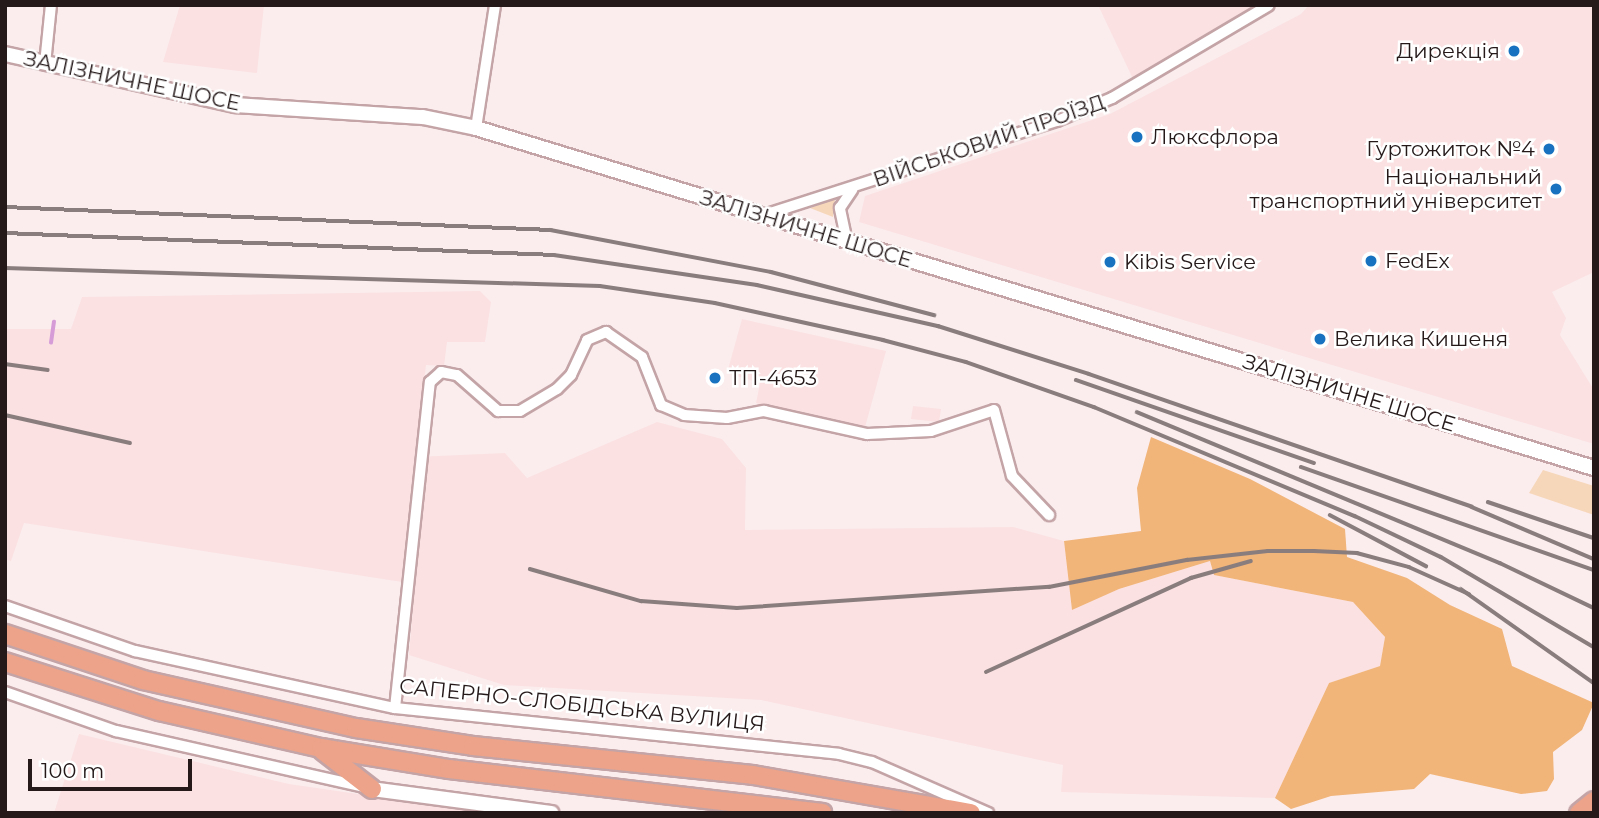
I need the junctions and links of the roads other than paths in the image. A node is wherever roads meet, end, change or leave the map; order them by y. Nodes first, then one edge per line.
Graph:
1 (51, 5) edge
2 (495, 5) edge
3 (1269, 5) edge
4 (5, 54) edge
5 (45, 64) junction
6 (476, 128) junction
7 (854, 188) junction
8 (761, 216) junction
9 (847, 242) junction
10 (1594, 468) edge
11 (1049, 515) dead end
12 (5, 606) edge
13 (5, 634) edge
14 (5, 662) edge
15 (5, 692) edge
16 (395, 708) junction
17 (321, 748) junction
18 (372, 789) junction
19 (1594, 801) edge
20 (551, 813) edge
21 (822, 813) edge
22 (971, 813) edge
23 (988, 813) edge
24 (1579, 813) edge

1 - 5 street
2 - 6 street
3 - 7 street, ВІЙСЬКОВИЙ ПРОЇЗД
4 - 5 street, ЗАЛІЗНИЧНЕ ШОСЕ
5 - 6 street, ЗАЛІЗНИЧНЕ ШОСЕ
6 - 8 street, ЗАЛІЗНИЧНЕ ШОСЕ
7 - 8 street, ВІЙСЬКОВИЙ ПРОЇЗД
7 - 9 street, ВІЙСЬКОВИЙ ПРОЇЗД
8 - 9 street, ЗАЛІЗНИЧНЕ ШОСЕ
9 - 10 street, ЗАЛІЗНИЧНЕ ШОСЕ
11 - 16 street
12 - 16 street, САПЕРНО-СЛОБІДСЬКА ВУЛИЦЯ
13 - 22 main road
14 - 17 main road
15 - 18 street
16 - 23 street, САПЕРНО-СЛОБІДСЬКА ВУЛИЦЯ
17 - 18 main road
17 - 21 main road
18 - 20 street
19 - 24 main road

